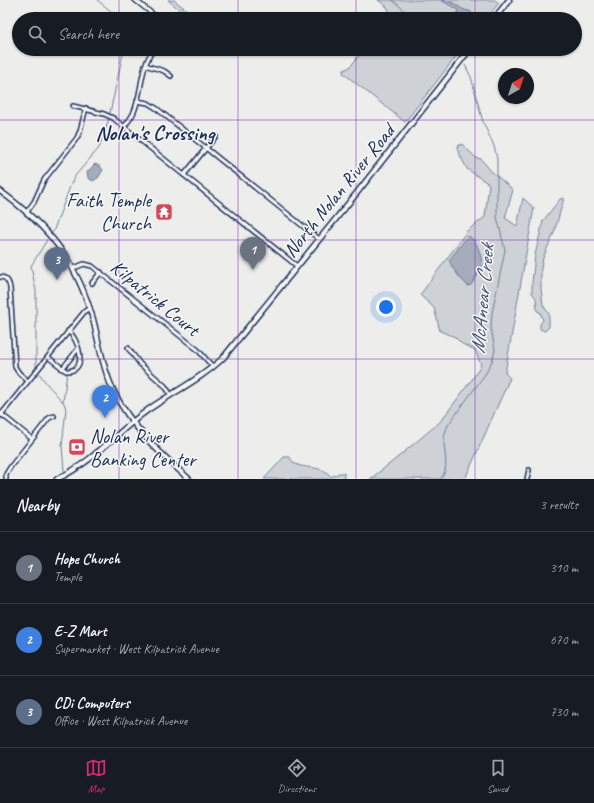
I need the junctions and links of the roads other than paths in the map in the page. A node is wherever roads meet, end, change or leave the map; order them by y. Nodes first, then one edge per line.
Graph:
1 (135, 0) edge
2 (509, 0) edge
3 (150, 12) edge
4 (500, 12) edge
5 (149, 56) edge
6 (464, 56) edge
7 (145, 65) junction
8 (171, 76) dead end
9 (137, 101) junction
10 (73, 106) dead end
11 (86, 108) junction
12 (124, 126) junction
13 (216, 136) dead end
14 (206, 148) junction
15 (184, 175) junction
16 (0, 191) edge
17 (26, 212) junction
18 (319, 239) junction
19 (297, 266) junction
20 (74, 268) junction
21 (101, 272) junction
22 (0, 277) edge
23 (92, 283) dead end
24 (90, 308) junction
25 (68, 331) junction
26 (128, 348) dead end
27 (78, 349) junction
28 (48, 356) junction
29 (213, 367) junction
30 (62, 369) junction
31 (28, 381) junction
32 (171, 395) junction
33 (0, 414) edge
34 (54, 416) dead end
35 (133, 422) junction
36 (32, 439) junction
37 (529, 470) dead end
38 (6, 479) edge
39 (57, 479) edge
40 (189, 479) edge
41 (526, 479) edge

1 - 3 street
2 - 4 main road
5 - 7 street
6 - 18 main road, North Nolan River Road
7 - 8 street
7 - 9 street
9 - 12 street
9 - 14 street
10 - 11 street
11 - 12 street
11 - 17 street
12 - 15 street
13 - 14 street
14 - 15 street
14 - 18 street
15 - 19 street
16 - 17 main road
17 - 20 main road
18 - 19 main road, North Nolan River Road
19 - 29 main road, North Nolan River Road
20 - 21 street, Kilpatrick Court
20 - 24 main road
21 - 23 street
21 - 29 street, Kilpatrick Court
22 - 31 street
24 - 25 street
24 - 35 main road
25 - 27 street
25 - 28 street
26 - 32 street
27 - 30 street
27 - 30 street
28 - 30 street
28 - 31 street
29 - 32 main road, North Nolan River Road
31 - 33 street
32 - 35 main road, North Nolan River Road
33 - 36 street
34 - 36 street
35 - 39 main road, North Nolan River Road
35 - 40 main road
36 - 38 street
37 - 41 street

